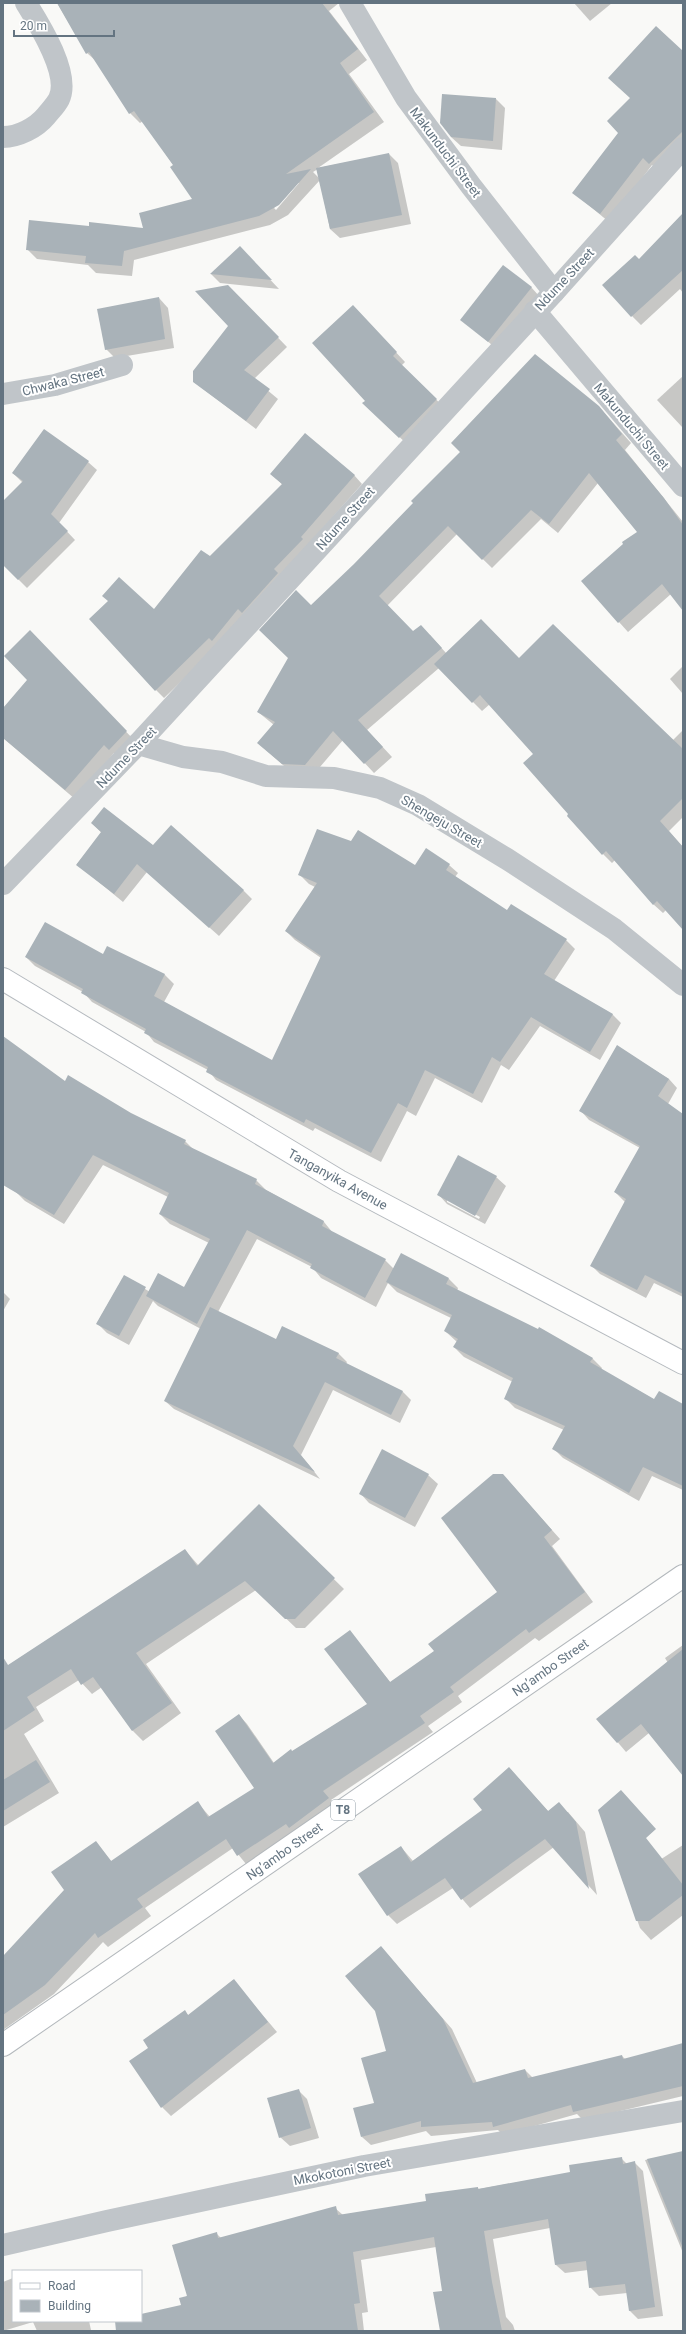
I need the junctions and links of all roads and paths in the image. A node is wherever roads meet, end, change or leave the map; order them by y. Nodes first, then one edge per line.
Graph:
1 (26, 3) edge
2 (350, 3) edge
3 (3, 137) edge
4 (683, 148) edge
5 (554, 292) junction
6 (535, 311) junction
7 (122, 365) dead end
8 (3, 394) edge
9 (683, 486) edge
10 (138, 744) junction
11 (3, 884) edge
12 (3, 979) edge
13 (683, 985) edge
14 (683, 1363) edge
15 (683, 1576) edge
16 (3, 2045) edge
17 (683, 2110) edge
18 (3, 2245) edge

1 - 3 street
2 - 5 street, Makunduchi Street
4 - 5 street, Ndume Street
5 - 6 street, Ndume Street
6 - 9 street, Makunduchi Street
6 - 10 street, Ndume Street
7 - 8 street, Chwaka Street
10 - 11 street, Ndume Street
10 - 13 street, Shengeju Street
12 - 14 main road, Tanganyika Avenue
15 - 16 main road, Ng’ambo Street / T8
17 - 18 street, Mkokotoni Street

